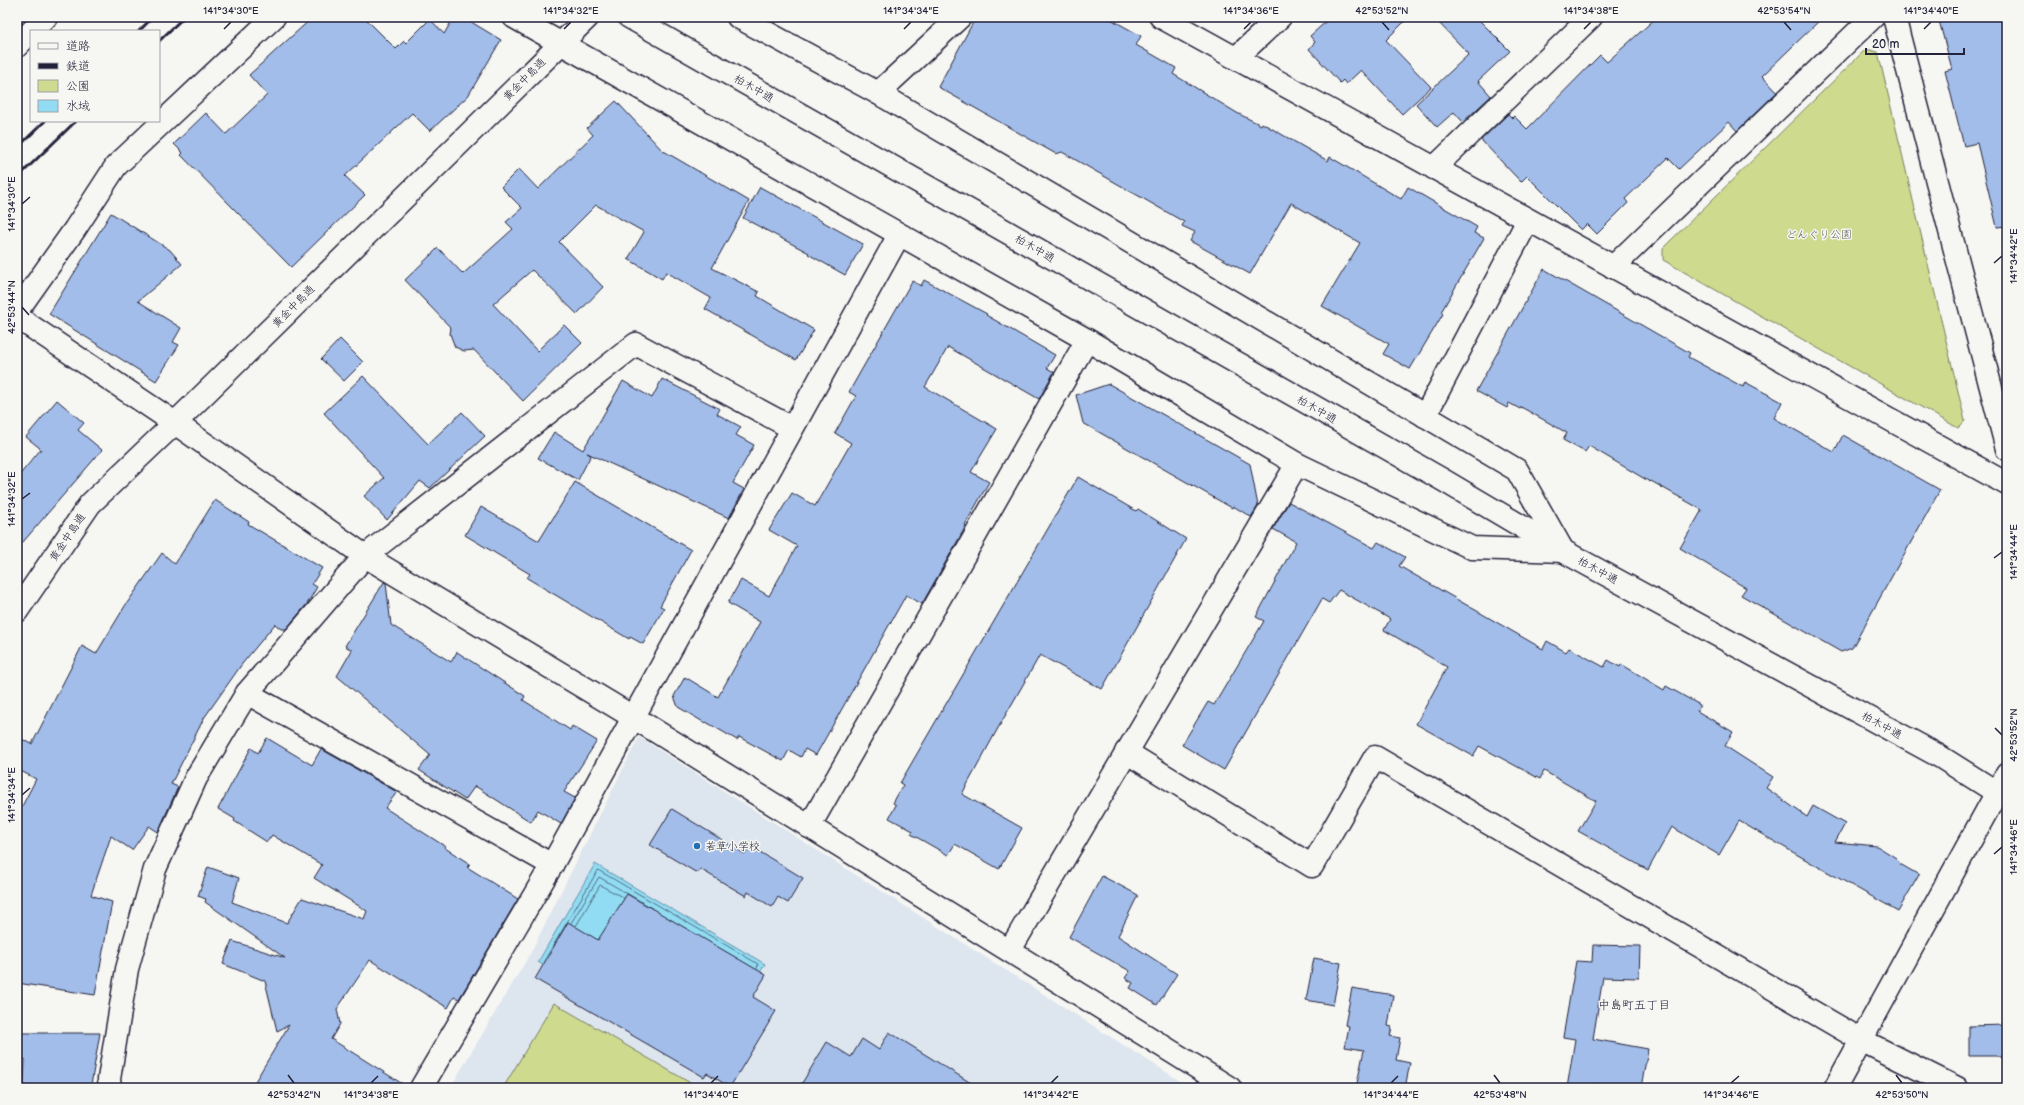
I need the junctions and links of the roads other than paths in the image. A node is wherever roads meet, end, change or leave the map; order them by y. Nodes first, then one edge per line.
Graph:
1 (46, 17) edge
2 (274, 17) edge
3 (514, 17) edge
4 (588, 17) edge
5 (629, 17) edge
6 (738, 17) edge
7 (960, 17) edge
8 (1161, 17) edge
9 (1280, 17) edge
10 (1591, 17) edge
11 (1874, 17) edge
12 (1894, 17) edge
13 (34, 30) edge
14 (30, 34) edge
15 (560, 44) junction
16 (17, 46) edge
17 (1236, 58) junction
18 (878, 94) junction
19 (1434, 168) junction
20 (1528, 220) junction
21 (899, 235) junction
22 (1613, 267) junction
23 (17, 311) edge
24 (17, 317) edge
25 (1087, 340) junction
26 (1425, 416) junction
27 (175, 423) junction
28 (792, 428) junction
29 (2007, 449) edge
30 (1297, 464) junction
31 (2007, 484) edge
32 (1563, 551) junction
33 (365, 556) junction
34 (17, 611) edge
35 (247, 693) junction
36 (633, 717) junction
37 (1126, 752) junction
38 (2007, 774) edge
39 (2001, 794) edge
40 (809, 827) junction
41 (552, 866) junction
42 (1010, 950) junction
43 (1863, 1041) junction
44 (110, 1088) edge
45 (421, 1088) edge
46 (1230, 1088) edge
47 (1835, 1088) edge
48 (1957, 1088) edge

1 - 13 street
2 - 23 street
3 - 15 street
4 - 15 street, 黄金中島通
5 - 32 street, 柏木中通
6 - 18 street
7 - 18 street
8 - 17 street
9 - 17 street
10 - 19 street
11 - 22 street
12 - 29 street
14 - 16 street
15 - 21 street
15 - 27 street, 黄金中島通
17 - 19 street
18 - 26 street
19 - 20 street
20 - 22 street
20 - 26 street
21 - 25 street
21 - 28 street
22 - 31 street
24 - 27 street
25 - 30 street
25 - 40 street
26 - 32 street
27 - 33 street
27 - 34 street, 黄金中島通
28 - 33 street
28 - 36 street
30 - 32 street
30 - 37 street
32 - 39 street, 柏木中通
33 - 35 street
33 - 36 street
35 - 41 street
35 - 44 street
36 - 40 street
36 - 41 street
37 - 42 street
37 - 43 street
38 - 39 street
39 - 43 street
40 - 42 street
41 - 45 street
42 - 46 street
43 - 47 street
43 - 48 street

